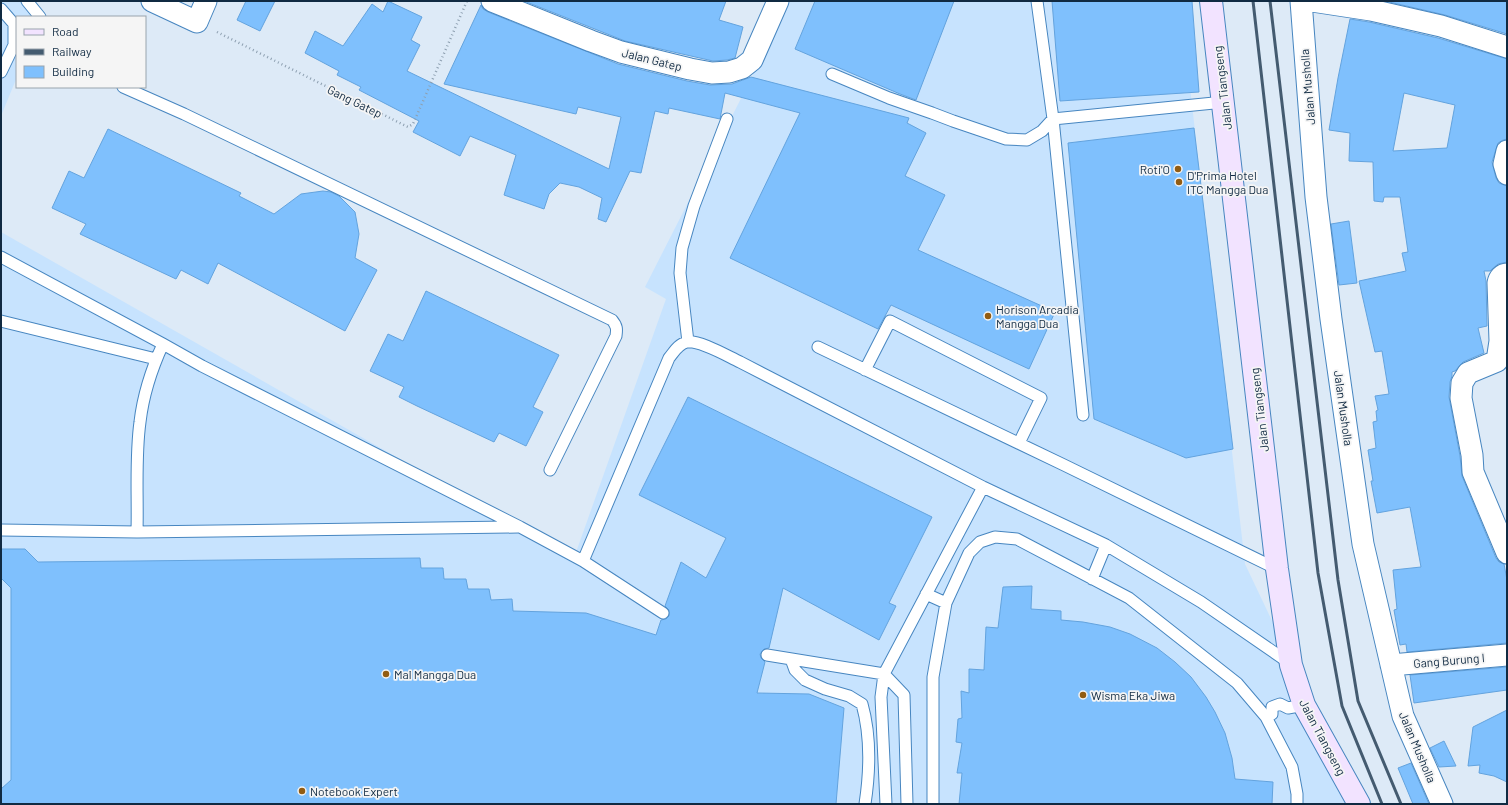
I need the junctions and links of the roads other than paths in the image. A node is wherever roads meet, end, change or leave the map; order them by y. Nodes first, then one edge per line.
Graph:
1 (27, 1) edge
2 (152, 1) edge
3 (206, 1) edge
4 (492, 1) edge
5 (778, 1) edge
6 (1037, 1) edge
7 (1211, 1) edge
8 (1301, 1) edge
9 (1312, 1) edge
10 (1372, 6) edge
11 (1, 9) edge
12 (39, 16) edge
13 (1506, 43) edge
14 (1, 72) edge
15 (832, 74) dead end
16 (126, 88) edge
17 (1224, 102) junction
18 (1053, 118) junction
19 (727, 119) dead end
20 (1507, 151) edge
21 (1507, 174) edge
22 (1, 257) edge
23 (1507, 274) edge
24 (1, 321) edge
25 (688, 342) junction
26 (163, 344) junction
27 (818, 347) dead end
28 (156, 359) junction
29 (865, 370) junction
30 (1083, 415) dead end
31 (1019, 443) junction
32 (550, 470) dead end
33 (983, 486) junction
34 (520, 527) junction
35 (1, 530) edge
36 (137, 532) junction
37 (1106, 545) junction
38 (1507, 553) edge
39 (583, 561) junction
40 (1277, 569) junction
41 (1092, 579) junction
42 (926, 594) junction
43 (946, 603) junction
44 (663, 613) dead end
45 (767, 655) dead end
46 (1507, 655) edge
47 (791, 659) junction
48 (1291, 665) junction
49 (1391, 665) junction
50 (884, 674) junction
51 (1296, 707) junction
52 (1269, 716) junction
53 (865, 804) edge
54 (886, 804) edge
55 (907, 804) edge
56 (934, 804) edge
57 (1297, 804) edge
58 (1359, 804) edge
59 (1442, 804) edge

1 - 12 lane
2 - 3 street
4 - 5 street, Jalan Gatep
6 - 18 lane
7 - 17 street, Jalan Tiangseng
8 - 49 street, Jalan Musholla
9 - 10 street
10 - 13 street
11 - 14 lane
15 - 18 lane
16 - 32 lane
17 - 18 lane
17 - 40 street, Jalan Tiangseng
18 - 30 lane
19 - 25 lane
20 - 21 street
22 - 26 lane
23 - 38 street
24 - 28 lane
25 - 33 lane
25 - 39 lane
26 - 28 lane
26 - 34 lane
27 - 29 lane
28 - 36 lane
29 - 31 lane
29 - 31 lane
31 - 40 lane
33 - 37 lane
33 - 42 lane
34 - 36 lane
34 - 39 lane
35 - 36 lane
37 - 41 lane
37 - 48 lane
39 - 44 lane
40 - 48 street, Jalan Tiangseng
41 - 43 lane
41 - 52 lane
42 - 43 lane
42 - 50 lane
43 - 56 lane
45 - 47 lane
46 - 49 street, Gang Burung I
47 - 50 lane
47 - 53 lane
48 - 51 street, Jalan Tiangseng
49 - 59 street, Jalan Musholla
50 - 54 lane
50 - 55 lane
51 - 52 lane
51 - 58 street, Jalan Tiangseng
52 - 57 lane

